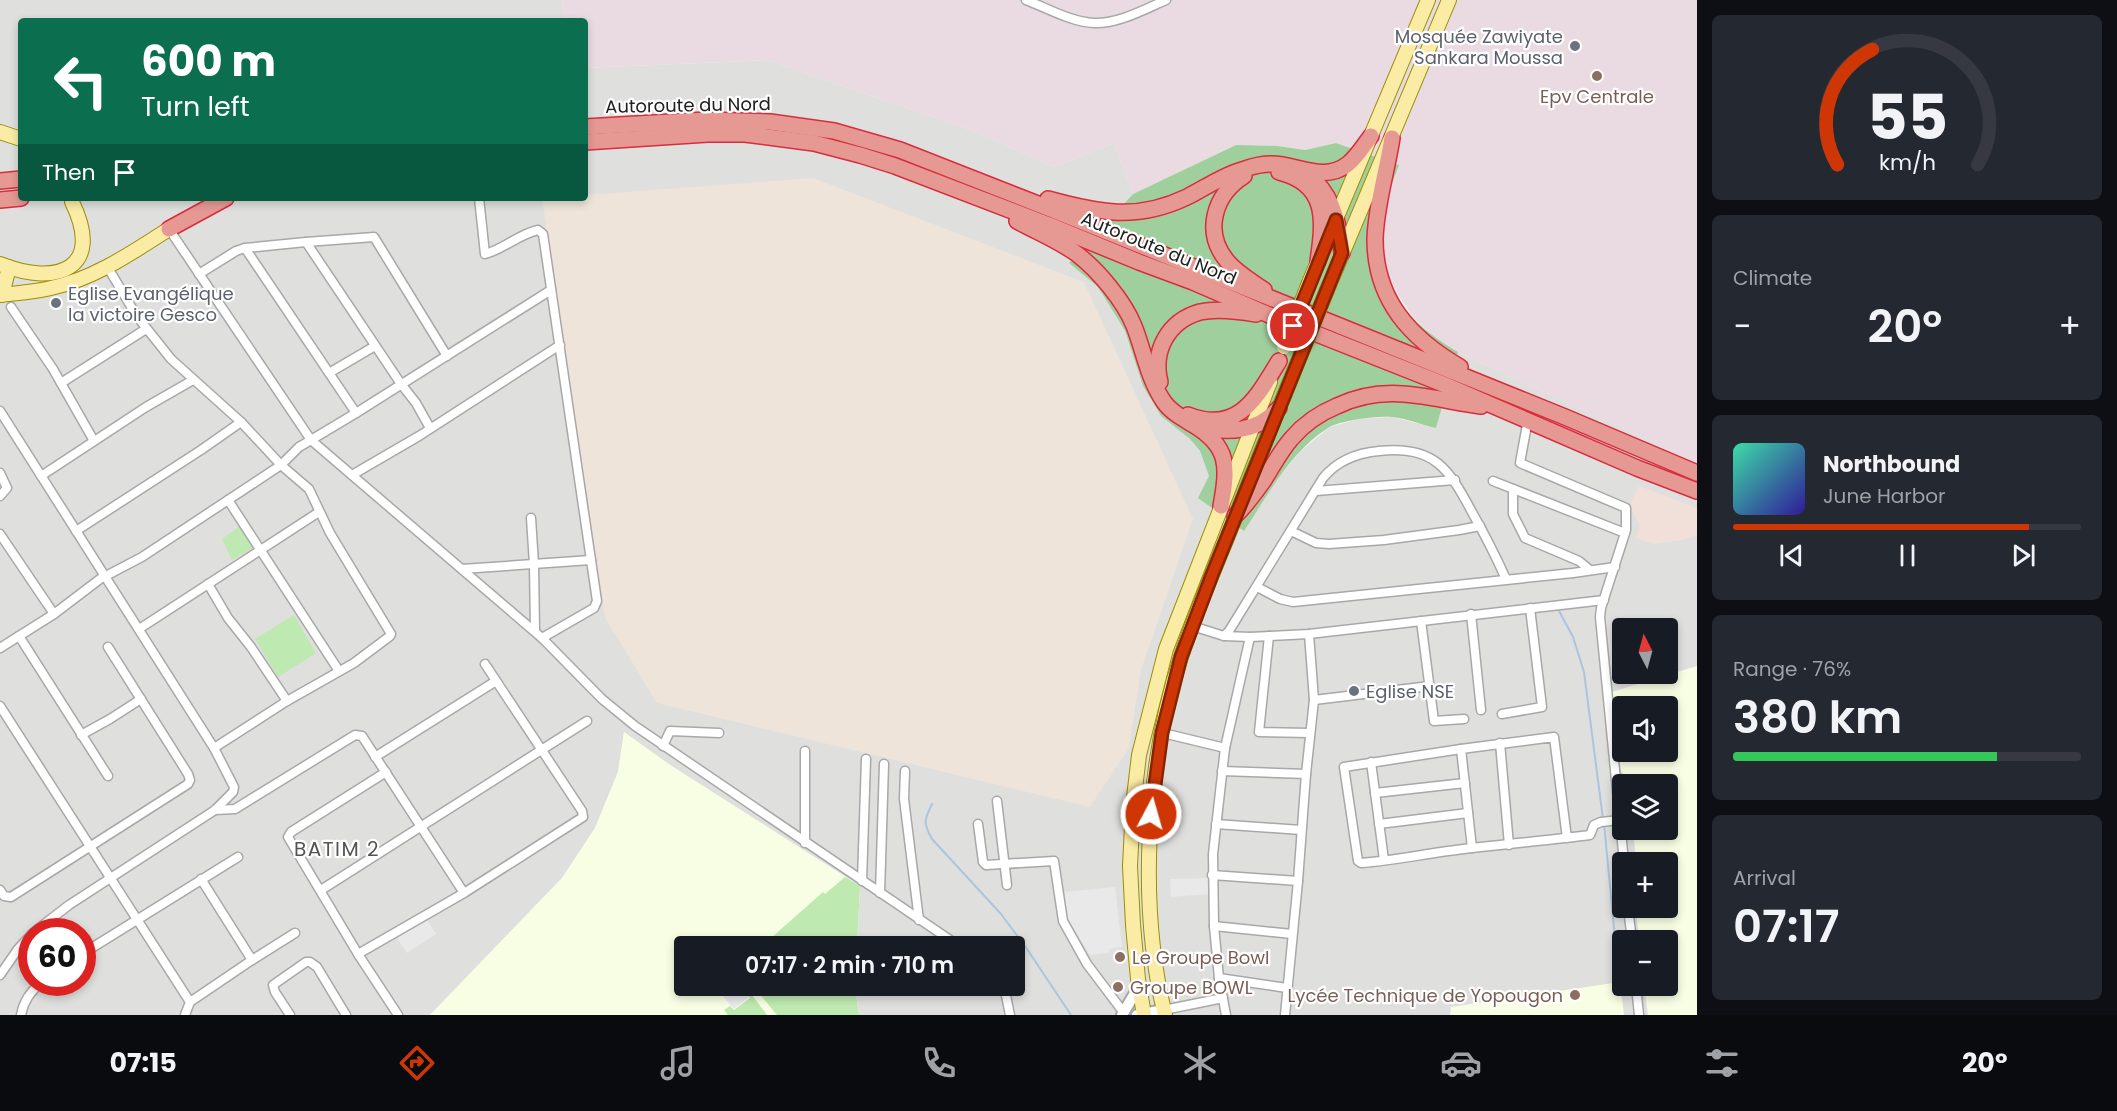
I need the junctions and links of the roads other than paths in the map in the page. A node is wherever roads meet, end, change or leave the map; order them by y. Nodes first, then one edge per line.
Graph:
1 (1026, 0) edge
2 (1166, 0) edge
3 (1428, 0) edge
4 (1449, 0) edge
5 (588, 127) edge
6 (0, 132) edge
7 (1371, 135) junction
8 (18, 138) edge
9 (1392, 138) junction
10 (588, 141) edge
11 (1297, 169) junction
12 (18, 178) edge
13 (0, 181) edge
14 (984, 182) junction
15 (972, 197) junction
16 (18, 198) edge
17 (0, 200) edge
18 (220, 201) edge
19 (479, 201) edge
20 (72, 202) dead end
21 (1336, 220) junction
22 (169, 229) junction
23 (306, 242) junction
24 (245, 248) junction
25 (1342, 253) junction
26 (1318, 261) junction
27 (4, 266) edge
28 (106, 266) junction
29 (199, 274) junction
30 (551, 290) junction
31 (1, 295) edge
32 (11, 307) dead end
33 (1292, 307) junction
34 (1274, 317) junction
35 (146, 329) junction
36 (560, 345) junction
37 (375, 346) junction
38 (1281, 354) junction
39 (447, 356) junction
40 (329, 374) junction
41 (193, 380) junction
42 (61, 383) junction
43 (401, 384) junction
44 (1521, 400) junction
45 (1279, 408) junction
46 (1502, 409) junction
47 (0, 411) edge
48 (356, 413) junction
49 (1528, 419) junction
50 (241, 422) junction
51 (1198, 427) junction
52 (430, 428) junction
53 (1252, 428) junction
54 (311, 440) junction
55 (94, 441) junction
56 (281, 465) junction
57 (0, 473) edge
58 (1697, 473) edge
59 (352, 475) junction
60 (41, 476) junction
61 (1455, 480) junction
62 (1493, 481) dead end
63 (1514, 489) junction
64 (1316, 491) junction
65 (1697, 491) edge
66 (0, 495) edge
67 (228, 500) junction
68 (1221, 506) junction
69 (319, 512) junction
70 (1235, 516) junction
71 (531, 518) dead end
72 (1480, 526) junction
73 (76, 531) junction
74 (1291, 531) junction
75 (1625, 533) junction
76 (0, 534) edge
77 (260, 551) junction
78 (591, 560) junction
79 (534, 564) junction
80 (1616, 567) junction
81 (462, 569) junction
82 (1590, 570) junction
83 (104, 577) junction
84 (1506, 579) junction
85 (208, 584) junction
86 (1257, 587) junction
87 (1604, 600) junction
88 (1530, 608) junction
89 (54, 614) junction
90 (1471, 615) junction
91 (1176, 621) junction
92 (1421, 621) junction
93 (1192, 626) junction
94 (139, 630) junction
95 (1309, 634) junction
96 (538, 635) junction
97 (19, 636) junction
98 (1224, 636) junction
99 (1269, 636) junction
100 (1250, 637) junction
101 (0, 648) edge
102 (108, 648) dead end
103 (485, 664) dead end
104 (339, 671) junction
105 (496, 681) junction
106 (1156, 681) junction
107 (1173, 684) junction
108 (1430, 686) junction
109 (141, 699) junction
110 (1314, 700) junction
111 (287, 702) junction
112 (1, 709) edge
113 (1481, 710) dead end
114 (1502, 714) dead end
115 (1464, 719) dead end
116 (587, 721) dead end
117 (718, 733) dead end
118 (1162, 733) junction
119 (1310, 733) junction
120 (81, 735) junction
121 (1500, 743) junction
122 (663, 746) junction
123 (214, 748) junction
124 (1224, 748) junction
125 (1461, 748) junction
126 (541, 749) junction
127 (805, 751) dead end
128 (375, 757) junction
129 (866, 759) dead end
130 (1371, 762) junction
131 (884, 764) dead end
132 (905, 771) dead end
133 (1222, 771) junction
134 (386, 772) junction
135 (1305, 774) junction
136 (1615, 774) edge
137 (108, 776) dead end
138 (1465, 783) junction
139 (1376, 794) junction
140 (997, 801) dead end
141 (215, 810) junction
142 (1468, 813) junction
143 (1612, 821) edge
144 (978, 824) dead end
145 (1216, 824) junction
146 (1379, 824) junction
147 (421, 825) junction
148 (1301, 830) junction
149 (1567, 838) junction
150 (805, 843) junction
151 (1509, 845) junction
152 (90, 847) junction
153 (1472, 848) junction
154 (238, 857) dead end
155 (1384, 860) junction
156 (1005, 862) junction
157 (1212, 875) junction
158 (110, 878) junction
159 (201, 879) junction
160 (862, 881) junction
161 (1298, 881) junction
162 (1007, 885) dead end
163 (0, 890) edge
164 (321, 890) junction
165 (464, 892) junction
166 (880, 893) junction
167 (54, 918) edge
168 (137, 920) junction
169 (919, 920) junction
170 (1214, 926) junction
171 (295, 933) dead end
172 (1292, 934) junction
173 (944, 936) edge
174 (96, 945) edge
175 (18, 949) edge
176 (358, 954) junction
177 (252, 960) junction
178 (0, 975) edge
179 (1138, 978) junction
180 (1219, 978) junction
181 (1287, 988) junction
182 (27, 996) edge
183 (1006, 996) edge
184 (1637, 996) edge
185 (1223, 998) junction
186 (190, 1002) junction
187 (1162, 1013) edge
188 (1123, 1014) edge
189 (1142, 1014) edge
190 (21, 1015) edge
191 (185, 1015) edge
192 (290, 1015) edge
193 (346, 1015) edge
194 (398, 1015) edge
195 (1010, 1015) edge
196 (1226, 1015) edge
197 (1285, 1015) edge
198 (1639, 1015) edge

1 - 2 street
3 - 7 main road
4 - 9 main road
5 - 14 highway, Autoroute du Nord
6 - 8 main road
7 - 11 highway
7 - 21 main road
9 - 25 main road
9 - 44 highway
10 - 15 highway, Autoroute du Nord
11 - 14 highway
11 - 21 highway
12 - 13 highway
14 - 33 highway, Autoroute du Nord
15 - 34 highway, Autoroute du Nord
15 - 51 highway
16 - 17 highway
18 - 22 highway
19 - 30 street
20 - 27 main road
21 - 25 highway
21 - 26 main road
22 - 28 main road
22 - 29 street
23 - 24 street
23 - 37 street
23 - 39 street
24 - 29 street
24 - 40 street
25 - 45 main road, bridge
26 - 33 highway
26 - 38 main road, bridge
27 - 31 main road
28 - 31 main road
28 - 35 street
29 - 54 street
30 - 36 street
30 - 39 street
32 - 42 street
33 - 44 highway, Autoroute du Nord
34 - 38 highway
34 - 46 highway, Autoroute du Nord
35 - 41 street
35 - 42 street
36 - 52 street
36 - 78 street
37 - 40 street
37 - 43 street
38 - 53 main road
39 - 43 street
40 - 48 street
41 - 50 street
41 - 55 street
42 - 55 street
43 - 48 street
43 - 52 street
44 - 58 highway, Autoroute du Nord
45 - 53 highway
45 - 70 main road
46 - 49 highway, Autoroute du Nord
46 - 70 highway
47 - 60 street
48 - 54 street
49 - 65 highway, Autoroute du Nord
49 - 75 street
50 - 56 street
50 - 73 street
51 - 53 highway
51 - 68 highway
52 - 59 street
53 - 68 main road
54 - 56 street
54 - 59 street
55 - 60 street
56 - 67 street
56 - 69 street
57 - 66 street
59 - 81 street
60 - 73 street
61 - 64 street
61 - 64 street
61 - 72 street
62 - 63 street
63 - 75 street
63 - 82 street
64 - 74 street
67 - 77 street
67 - 83 street
68 - 91 main road
69 - 77 street
69 - 104 street
70 - 93 main road
71 - 79 street
72 - 74 street
72 - 84 street
73 - 83 street
74 - 86 street
75 - 80 street
76 - 89 street
77 - 85 street
77 - 104 street
78 - 79 street
78 - 96 street
79 - 81 street
79 - 96 street
80 - 82 street
80 - 87 street
81 - 96 street
82 - 84 street
83 - 89 street
83 - 94 street
84 - 86 street
85 - 94 street
85 - 111 street
86 - 98 street
87 - 88 street
87 - 136 street
88 - 90 street
88 - 114 street
89 - 97 street
90 - 92 street
90 - 113 street
91 - 93 street
91 - 106 main road
92 - 95 street
92 - 108 street
93 - 98 street
93 - 107 main road
94 - 123 street
95 - 99 street
95 - 110 street
96 - 122 street
97 - 101 street
97 - 120 street
98 - 100 street
99 - 100 street
99 - 119 street
100 - 124 street
102 - 109 street
103 - 105 street
104 - 111 street
105 - 126 street
105 - 128 street
106 - 107 street
106 - 179 main road
107 - 118 main road
108 - 110 street
108 - 115 street
109 - 120 street
109 - 152 street
110 - 119 street
111 - 123 street
112 - 152 street
116 - 126 street
117 - 122 street
118 - 124 street
118 - 187 main road
119 - 135 street
120 - 137 street
121 - 125 street
121 - 149 street
121 - 151 street
122 - 150 street
123 - 141 street
124 - 133 street
125 - 130 street
125 - 138 street
126 - 147 street
126 - 165 street
127 - 150 street
128 - 134 street
128 - 141 street
129 - 160 street
130 - 139 street
130 - 155 street
131 - 166 street
132 - 169 street
133 - 135 street
133 - 145 street
134 - 147 street
134 - 164 street
135 - 148 street
138 - 139 street
138 - 142 street
139 - 146 street
140 - 156 street
141 - 158 street
142 - 146 street
142 - 153 street
143 - 149 street
144 - 156 street
145 - 148 street
145 - 157 street
146 - 155 street
147 - 164 street
147 - 165 street
148 - 161 street
149 - 151 street
150 - 160 street
151 - 153 street
152 - 158 street
152 - 163 street
153 - 155 street
154 - 159 street
156 - 162 street
156 - 188 street
157 - 161 street
157 - 170 street
158 - 167 street
158 - 168 street
159 - 168 street
159 - 177 street
160 - 166 street
161 - 172 street
164 - 176 street
165 - 176 street
166 - 169 street
168 - 174 street
168 - 186 street
169 - 173 street
170 - 172 street
170 - 180 street
171 - 177 street
172 - 181 street
175 - 178 street
176 - 194 street
177 - 186 street
179 - 188 street
179 - 189 main road
180 - 181 street
180 - 185 street
181 - 197 street
182 - 190 street
183 - 195 street
184 - 198 street
185 - 187 street
185 - 196 street
186 - 191 street
187 - 189 street
192 - 193 street

